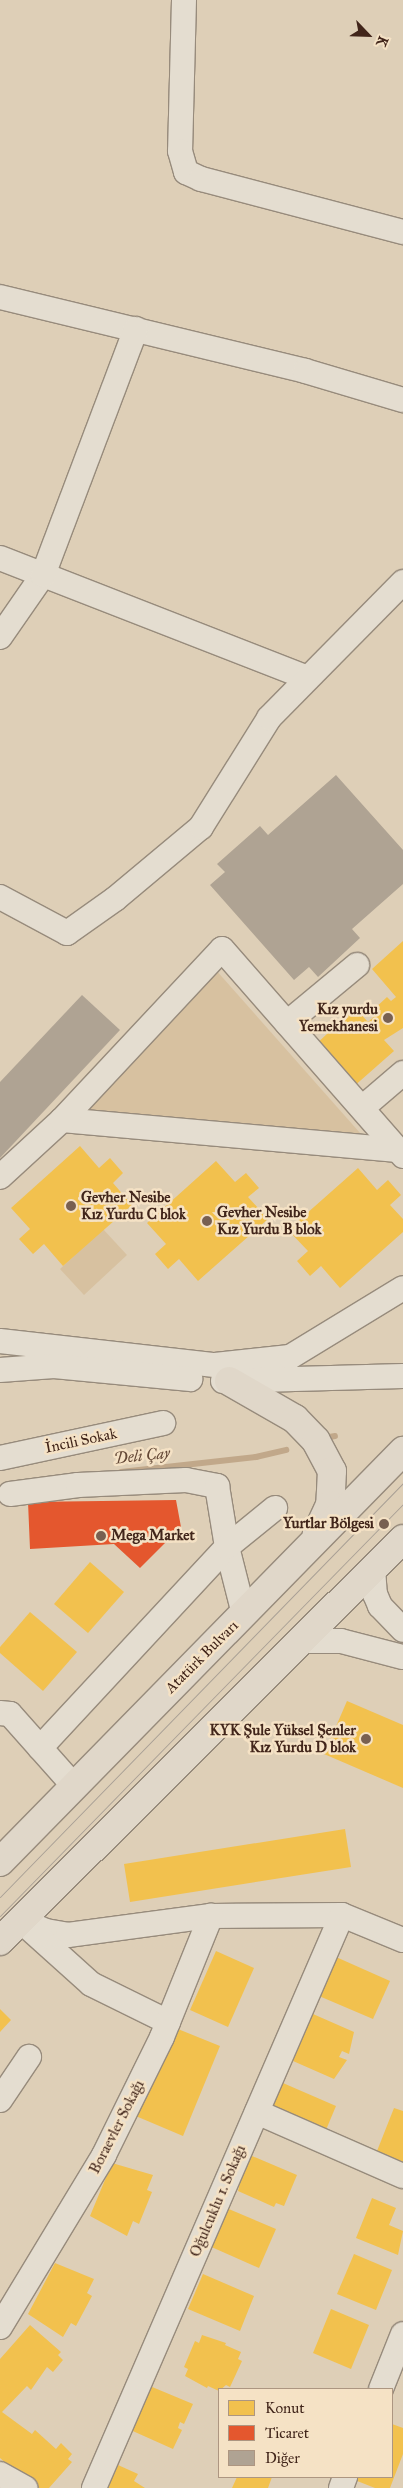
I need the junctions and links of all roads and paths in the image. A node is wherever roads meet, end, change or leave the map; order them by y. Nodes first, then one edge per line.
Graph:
1 (184, 0) edge
2 (403, 232) edge
3 (0, 297) edge
4 (136, 329) junction
5 (403, 400) edge
6 (0, 558) edge
7 (43, 575) junction
8 (403, 582) edge
9 (0, 637) edge
10 (307, 678) junction
11 (0, 897) edge
12 (357, 965) dead end
13 (287, 1023) junction
14 (403, 1073) edge
15 (362, 1108) junction
16 (62, 1120) junction
17 (400, 1153) edge
18 (0, 1177) edge
19 (403, 1288) edge
20 (0, 1341) edge
21 (0, 1370) edge
22 (403, 1376) edge
23 (229, 1381) junction
24 (163, 1423) dead end
25 (403, 1452) edge
26 (0, 1458) edge
27 (10, 1494) dead end
28 (275, 1508) dead end
29 (403, 1539) edge
30 (312, 1544) junction
31 (227, 1547) junction
32 (373, 1568) junction
33 (244, 1614) junction
34 (403, 1630) edge
35 (298, 1641) junction
36 (403, 1657) edge
37 (0, 1713) edge
38 (40, 1748) junction
39 (74, 1786) junction
40 (0, 1862) edge
41 (342, 1915) junction
42 (211, 1916) junction
43 (21, 1920) junction
44 (403, 1940) edge
45 (0, 1941) edge
46 (168, 2022) junction
47 (29, 2058) dead end
48 (0, 2100) edge
49 (257, 2112) junction
50 (403, 2176) edge
51 (0, 2327) edge
52 (403, 2334) edge
53 (396, 2370) edge
54 (382, 2388) edge
55 (0, 2474) edge
56 (25, 2488) edge
57 (94, 2488) edge

1 - 2 street
3 - 4 street
4 - 5 street
4 - 7 street
6 - 7 street
7 - 9 street
7 - 10 street
8 - 10 street
10 - 11 street
12 - 13 street
13 - 15 street
13 - 16 street
14 - 15 street
15 - 17 street
16 - 17 street
16 - 18 street
19 - 20 street
21 - 23 street
22 - 23 street
23 - 30 main road
24 - 26 street, İncili Sokak
25 - 30 main road, Atatürk Bulvarı
27 - 31 street
28 - 31 street
29 - 32 main road
30 - 33 main road, Atatürk Bulvarı
31 - 33 street
31 - 38 street
32 - 34 street
32 - 35 main road
33 - 39 main road, Atatürk Bulvarı
35 - 36 street
35 - 43 main road
37 - 38 street
38 - 39 street
39 - 40 main road, Atatürk Bulvarı
41 - 42 street
41 - 44 street
41 - 49 street, Oğulcuklu 1. Sokağı
42 - 43 street
42 - 46 street, Boraevler Sokağı
43 - 45 main road
43 - 46 street
46 - 51 street, Boraevler Sokağı
47 - 48 street
49 - 50 street
49 - 57 street, Oğulcuklu 1. Sokağı
52 - 53 street
53 - 54 street
55 - 56 street

